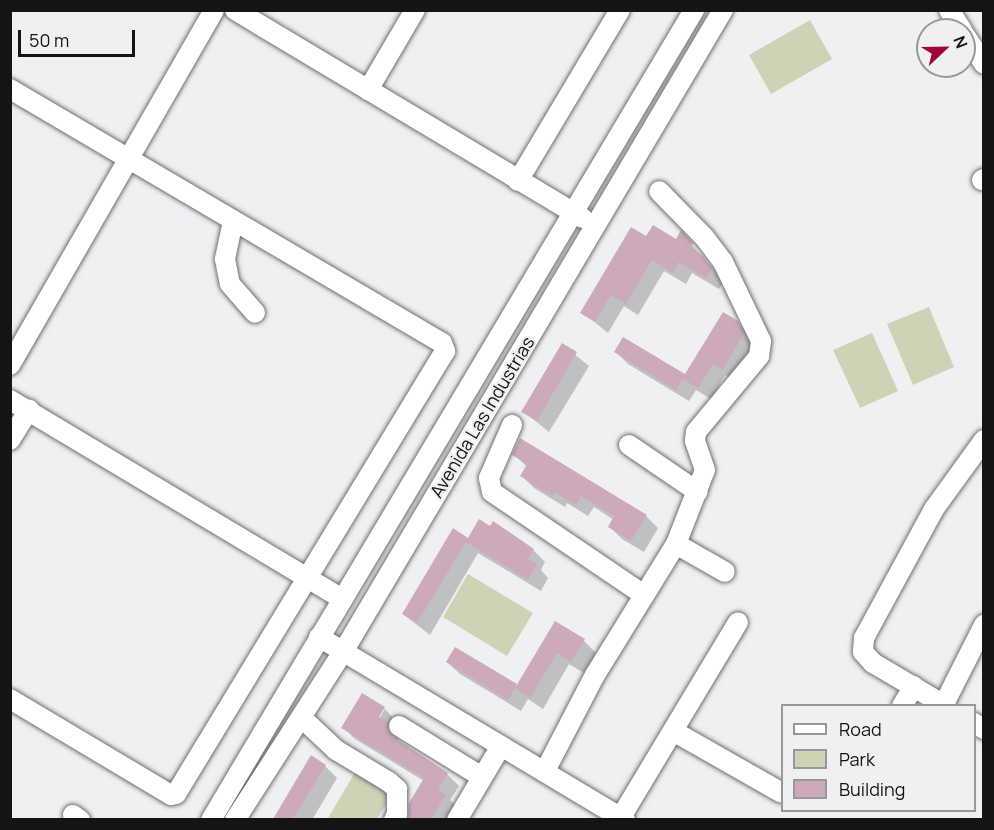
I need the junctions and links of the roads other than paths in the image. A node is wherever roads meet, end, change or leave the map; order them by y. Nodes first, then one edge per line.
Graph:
1 (214, 10) edge
2 (235, 10) edge
3 (415, 10) edge
4 (620, 10) edge
5 (694, 10) edge
6 (723, 10) edge
7 (10, 89) edge
8 (368, 90) junction
9 (127, 160) junction
10 (518, 181) junction
11 (659, 191) dead end
12 (572, 211) junction
13 (233, 221) junction
14 (596, 225) junction
15 (255, 313) dead end
16 (10, 365) edge
17 (10, 400) edge
18 (28, 410) junction
19 (512, 425) dead end
20 (10, 440) edge
21 (984, 440) edge
22 (629, 445) dead end
23 (698, 492) junction
24 (676, 544) junction
25 (725, 572) dead end
26 (308, 578) junction
27 (644, 595) junction
28 (342, 599) junction
29 (738, 622) dead end
30 (984, 625) edge
31 (319, 637) junction
32 (343, 652) junction
33 (914, 686) junction
34 (10, 699) edge
35 (903, 704) edge
36 (943, 704) edge
37 (945, 704) edge
38 (302, 718) junction
39 (399, 726) dead end
40 (673, 731) junction
41 (501, 746) junction
42 (546, 771) junction
43 (482, 777) junction
44 (781, 792) edge
45 (623, 818) edge
46 (211, 819) edge
47 (235, 819) edge
48 (394, 819) edge
49 (457, 819) edge

1 - 9 street
2 - 8 street
3 - 8 street
4 - 10 street
5 - 12 street, Avenida Las Industrias
6 - 14 street, Avenida Las Industrias
7 - 9 street
8 - 10 street
9 - 13 street
9 - 16 street
10 - 12 street
11 - 23 street
12 - 14 street
12 - 28 street, Avenida Las Industrias
13 - 15 street
13 - 26 street
14 - 32 street, Avenida Las Industrias
17 - 18 street
18 - 20 street
18 - 26 street
19 - 27 street
21 - 33 street
22 - 23 street
23 - 24 street
24 - 25 street
24 - 27 street
26 - 28 street
26 - 34 street
27 - 42 street
28 - 31 street, Avenida Las Industrias
29 - 40 street
30 - 37 street
31 - 32 street
31 - 46 street, Avenida Las Industrias
32 - 38 street, Avenida Las Industrias
32 - 41 street
33 - 35 street
33 - 36 street
38 - 47 street, Avenida Las Industrias
38 - 48 street
39 - 43 street
40 - 44 street
40 - 45 street
41 - 42 street
41 - 43 street
42 - 45 street
43 - 49 street

